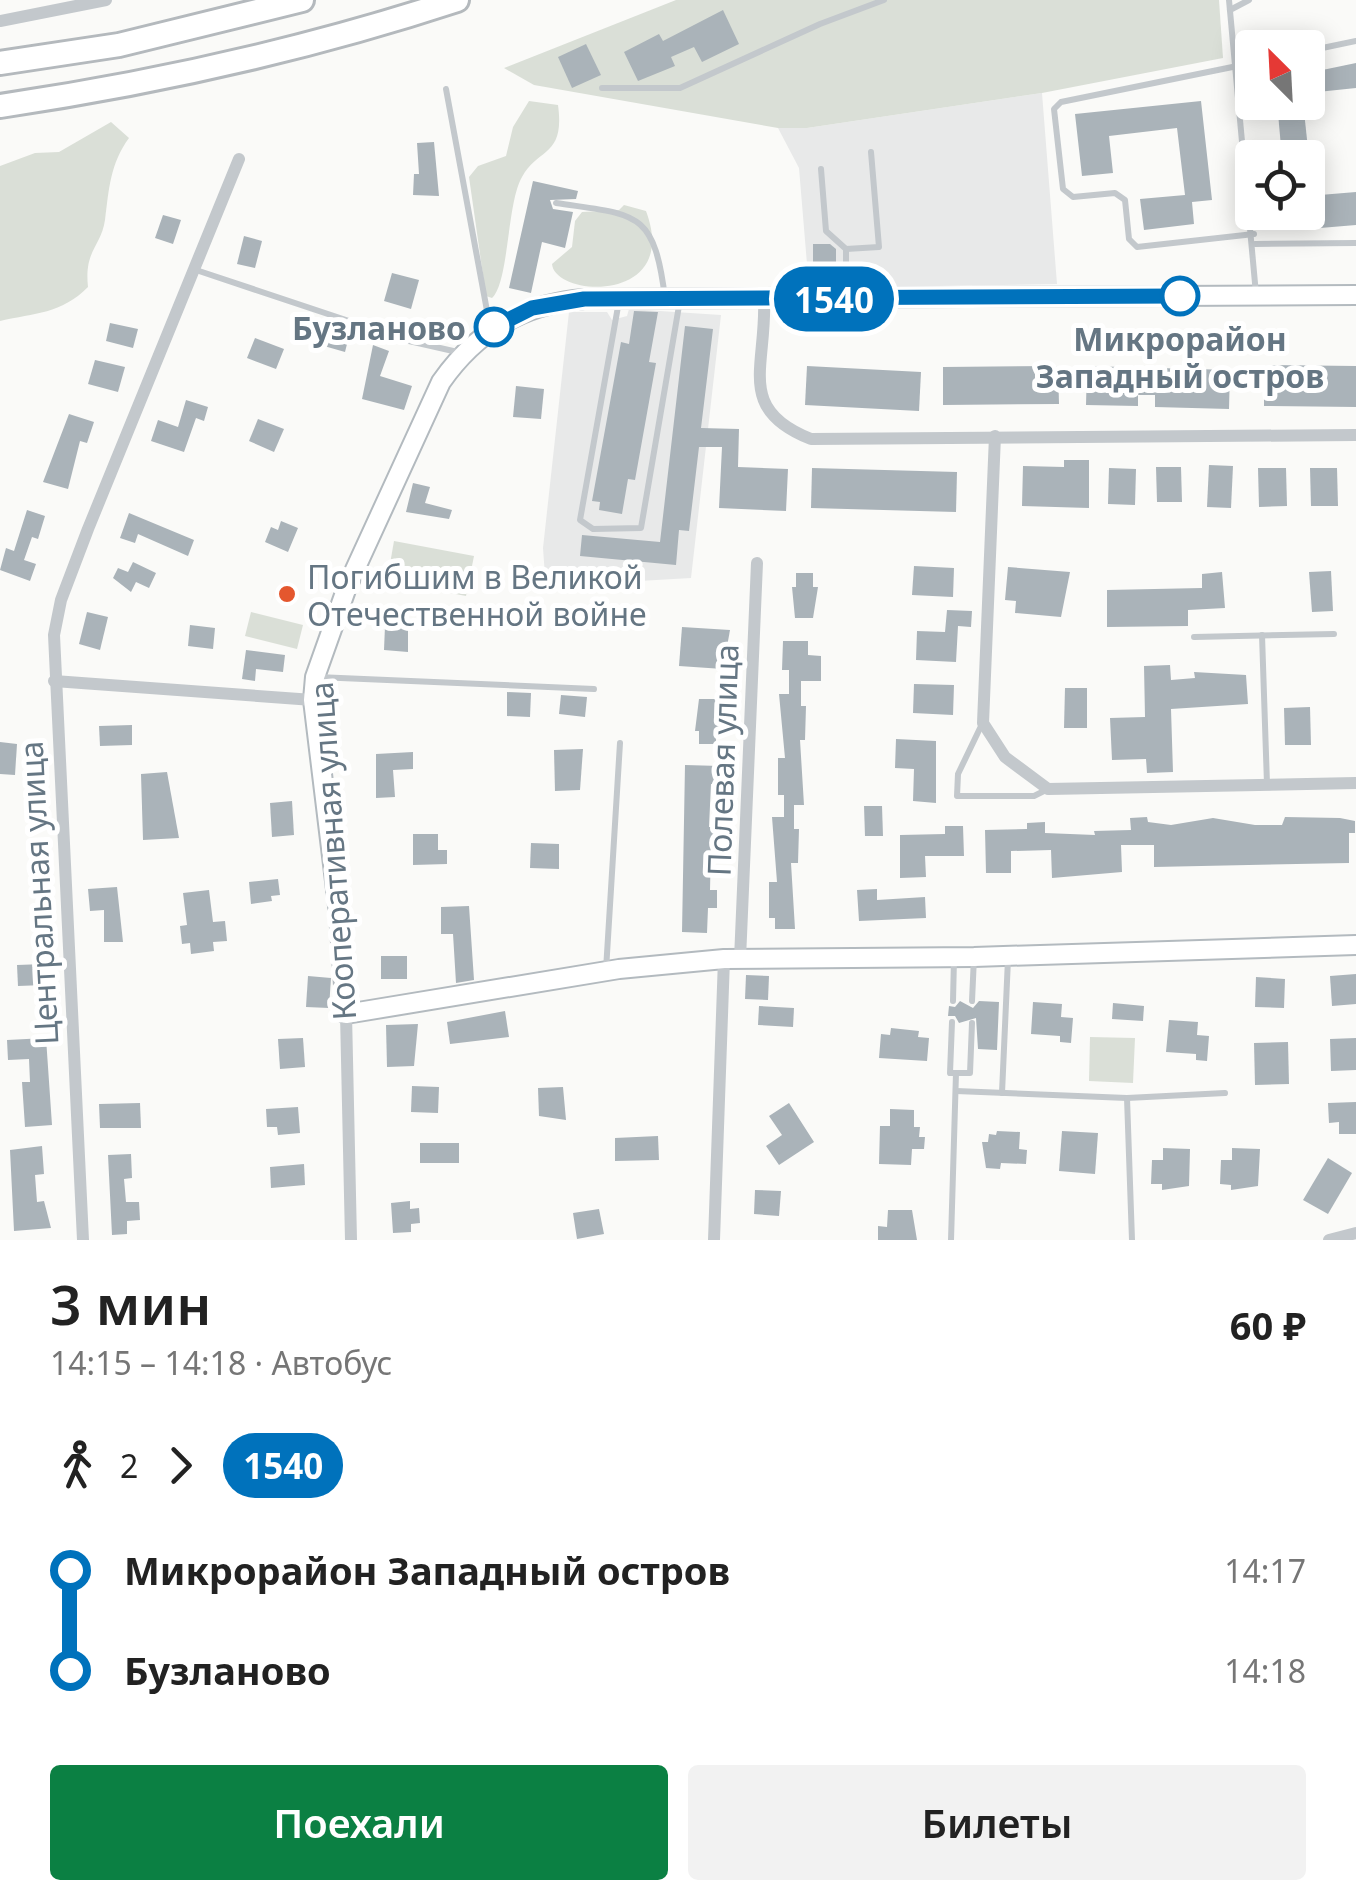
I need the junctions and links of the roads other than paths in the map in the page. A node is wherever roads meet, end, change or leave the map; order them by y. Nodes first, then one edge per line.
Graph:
1 (106, 0) edge
2 (302, 0) edge
3 (457, 0) edge
4 (884, 0) edge
5 (1229, 0) edge
6 (1248, 0) edge
7 (1230, 10) junction
8 (0, 22) edge
9 (1356, 41) edge
10 (1325, 47) edge
11 (1235, 58) edge
12 (0, 63) edge
13 (1235, 67) edge
14 (602, 88) dead end
15 (446, 89) dead end
16 (0, 106) edge
17 (1242, 120) edge
18 (871, 152) dead end
19 (239, 159) dead end
20 (821, 169) dead end
21 (556, 203) dead end
22 (1254, 239) junction
23 (1356, 243) edge
24 (846, 249) junction
25 (196, 270) junction
26 (1356, 295) edge
27 (1256, 296) junction
28 (619, 299) junction
29 (672, 299) junction
30 (846, 299) junction
31 (764, 300) junction
32 (490, 328) junction
33 (463, 353) junction
34 (1356, 435) edge
35 (995, 436) junction
36 (757, 563) dead end
37 (1334, 634) dead end
38 (1262, 636) junction
39 (1194, 637) dead end
40 (315, 678) junction
41 (54, 681) junction
42 (594, 689) dead end
43 (313, 700) junction
44 (983, 722) junction
45 (620, 743) dead end
46 (1356, 783) edge
47 (1267, 786) junction
48 (1048, 789) junction
49 (1356, 945) edge
50 (1008, 956) junction
51 (974, 957) junction
52 (954, 958) junction
53 (732, 959) junction
54 (606, 971) junction
55 (953, 1000) dead end
56 (972, 1001) dead end
57 (346, 1014) junction
58 (952, 1022) dead end
59 (972, 1023) dead end
60 (953, 1073) junction
61 (956, 1091) junction
62 (1002, 1093) junction
63 (1225, 1093) dead end
64 (1127, 1098) junction
65 (1356, 1233) edge
66 (83, 1240) edge
67 (351, 1240) edge
68 (714, 1240) edge
69 (951, 1240) edge
70 (1132, 1240) edge
71 (1329, 1240) edge

1 - 8 street
2 - 12 highway
3 - 16 highway
4 - 14 lane
5 - 7 lane
6 - 7 lane
7 - 11 lane
9 - 10 lane
13 - 22 lane
15 - 32 lane
17 - 22 lane
18 - 24 lane
19 - 25 street, Центральная улица
20 - 24 lane
21 - 29 lane
22 - 23 lane
22 - 27 lane
24 - 30 lane
25 - 33 lane
25 - 41 street, Центральная улица
26 - 27 street
27 - 30 street
28 - 29 street
28 - 29 lane
28 - 32 street
29 - 31 street
30 - 31 street
31 - 35 street
32 - 33 street, Кооперативная улица
33 - 40 street, Кооперативная улица
34 - 35 street
35 - 44 street
36 - 53 street, Полевая улица
37 - 38 lane
38 - 39 lane
38 - 47 lane
40 - 42 lane
40 - 43 street, Кооперативная улица
41 - 43 street
41 - 66 street, Центральная улица
43 - 57 street, Кооперативная улица
44 - 48 street
44 - 48 lane
45 - 54 lane
46 - 47 street
47 - 48 street
49 - 50 street
50 - 51 street
50 - 62 lane
51 - 52 street
51 - 56 lane
52 - 53 street
52 - 55 lane
53 - 54 street
53 - 68 street, Полевая улица
54 - 57 street
57 - 67 street, Кооперативная улица
58 - 60 lane
59 - 60 lane
60 - 61 lane
61 - 62 lane
61 - 69 lane
62 - 64 lane
63 - 64 lane
64 - 70 lane
65 - 71 street

